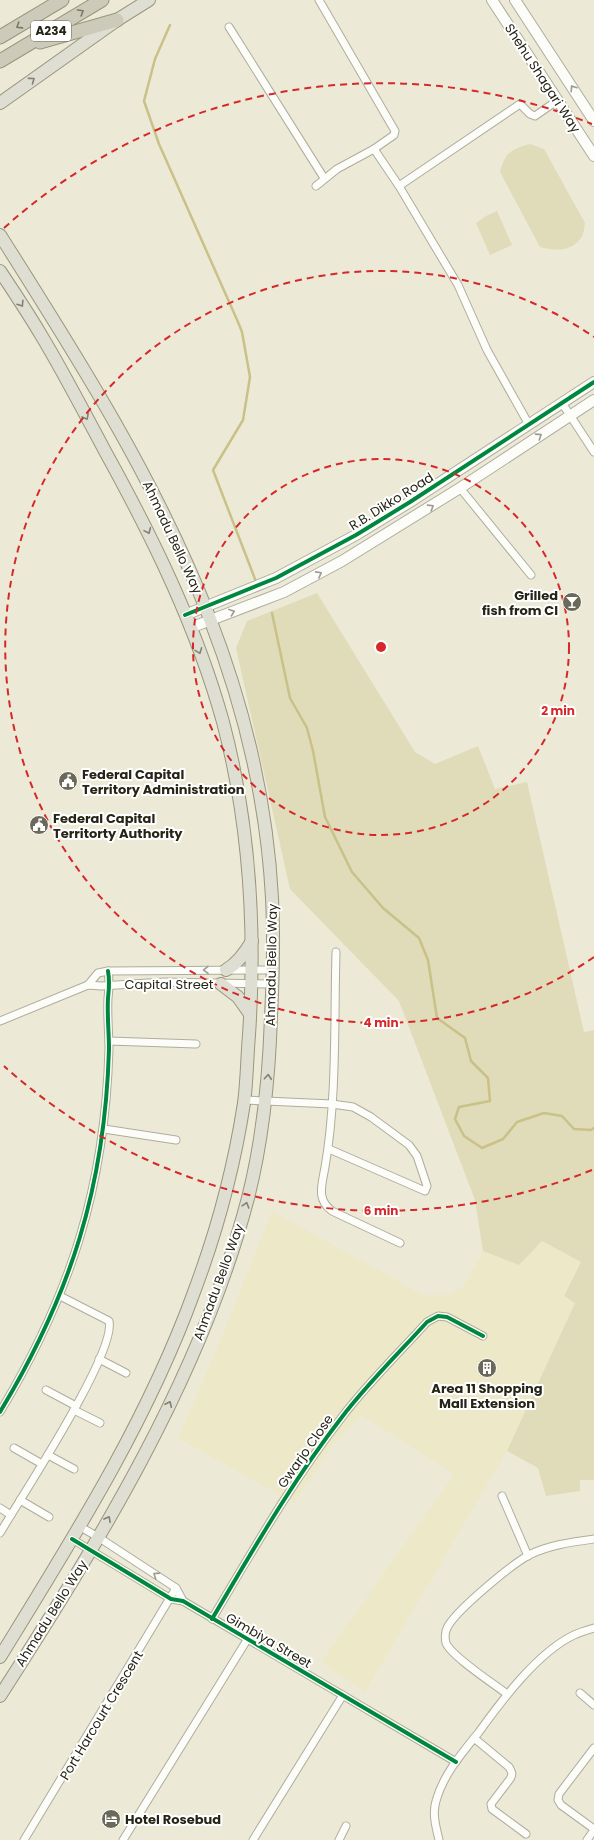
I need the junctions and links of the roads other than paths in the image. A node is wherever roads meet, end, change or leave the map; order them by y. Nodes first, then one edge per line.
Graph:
1 (50, 0) edge
2 (62, 0) edge
3 (102, 0) edge
4 (149, 0) edge
5 (319, 0) edge
6 (492, 0) edge
7 (515, 0) edge
8 (39, 13) junction
9 (117, 20) junction
10 (229, 27) dead end
11 (0, 37) edge
12 (23, 47) junction
13 (0, 61) edge
14 (558, 100) junction
15 (0, 103) edge
16 (594, 121) edge
17 (374, 149) junction
18 (594, 156) edge
19 (324, 178) junction
20 (316, 186) dead end
21 (399, 186) junction
22 (0, 235) edge
23 (0, 271) edge
24 (594, 382) edge
25 (594, 400) edge
26 (562, 403) junction
27 (571, 415) junction
28 (528, 423) junction
29 (594, 452) edge
30 (460, 488) junction
31 (531, 575) dead end
32 (205, 606) junction
33 (185, 615) junction
34 (211, 620) junction
35 (190, 628) junction
36 (252, 940) junction
37 (336, 952) dead end
38 (226, 970) junction
39 (252, 970) junction
40 (273, 970) junction
41 (108, 971) junction
42 (98, 973) junction
43 (221, 984) junction
44 (252, 984) junction
45 (272, 984) junction
46 (88, 985) junction
47 (111, 985) junction
48 (101, 986) junction
49 (108, 998) junction
50 (250, 1014) junction
51 (0, 1021) edge
52 (109, 1041) junction
53 (196, 1044) dead end
54 (244, 1100) junction
55 (266, 1101) junction
56 (332, 1104) junction
57 (104, 1129) junction
58 (176, 1140) dead end
59 (329, 1149) junction
60 (400, 1243) dead end
61 (60, 1296) junction
62 (483, 1336) dead end
63 (99, 1360) junction
64 (126, 1373) dead end
65 (46, 1390) dead end
66 (75, 1408) junction
67 (0, 1412) edge
68 (100, 1423) dead end
69 (14, 1448) dead end
70 (48, 1455) junction
71 (42, 1464) junction
72 (74, 1470) dead end
73 (502, 1496) dead end
74 (20, 1500) junction
75 (0, 1508) edge
76 (11, 1515) junction
77 (49, 1517) dead end
78 (79, 1526) junction
79 (0, 1534) edge
80 (98, 1537) junction
81 (72, 1539) junction
82 (594, 1540) edge
83 (90, 1550) junction
84 (528, 1556) junction
85 (176, 1588) junction
86 (171, 1599) junction
87 (183, 1601) junction
88 (212, 1619) junction
89 (594, 1628) edge
90 (247, 1640) junction
91 (0, 1657) edge
92 (2, 1688) edge
93 (580, 1693) dead end
94 (507, 1694) junction
95 (343, 1695) junction
96 (594, 1705) edge
97 (474, 1738) junction
98 (594, 1748) edge
99 (456, 1762) junction
100 (346, 1826) dead end
101 (594, 1830) edge
102 (526, 1834) dead end
103 (24, 1840) edge
104 (123, 1840) edge
105 (253, 1840) edge
106 (339, 1840) edge
107 (439, 1840) edge
108 (587, 1840) edge

1 - 8 highway
2 - 8 highway, A234
12 -> 3 highway, A234
4 - 9 main road
5 - 17 street
6 - 14 street, Shehu Shagari Way
16 -> 7 street, Shehu Shagari Way
8 -> 11 highway, A234
9 - 12 highway
15 -> 9 main road
10 - 19 street
12 - 13 highway, A234
14 - 18 street, Shehu Shagari Way
14 - 21 street
17 - 19 street
17 - 21 street
19 - 20 street
21 - 28 street
22 - 32 main road, Ahmadu Bello Way
23 -> 33 main road, Ahmadu Bello Way
24 - 26 street, R.B. Dikko Road
25 - 27 street, R.B. Dikko Road
26 - 27 street
26 - 28 street, R.B. Dikko Road
27 - 29 street
30 -> 27 street, R.B. Dikko Road
28 - 32 street, R.B. Dikko Road
30 - 31 street
34 -> 30 street, R.B. Dikko Road
32 - 33 street, R.B. Dikko Road
32 - 34 main road, Ahmadu Bello Way
33 - 35 main road, Ahmadu Bello Way
34 - 35 street, R.B. Dikko Road
34 - 40 main road, Ahmadu Bello Way
35 -> 36 main road, Ahmadu Bello Way
36 - 38 main road
36 - 39 main road, Ahmadu Bello Way
37 - 56 street
38 - 39 street
38 -> 41 street
39 - 40 street
39 - 44 main road, Ahmadu Bello Way
40 - 45 main road, Ahmadu Bello Way
41 - 42 street
41 - 47 street
42 - 46 street
42 - 48 street
43 - 44 street, Capital Street
43 - 47 street, Capital Street
43 - 50 main road
44 - 45 street, Capital Street
44 - 50 main road, Ahmadu Bello Way
55 -> 45 main road, Ahmadu Bello Way
46 - 48 street, Capital Street
46 - 51 street, Capital Street
47 - 48 street, Capital Street
47 - 49 street
48 - 49 street
49 - 52 street
50 - 54 main road, Ahmadu Bello Way
52 - 53 street
52 - 57 street
54 - 55 street
54 - 78 main road, Ahmadu Bello Way
55 - 56 street
80 -> 55 main road, Ahmadu Bello Way
56 - 59 street
56 - 59 street
57 - 58 street
57 - 61 street
59 - 60 street
61 - 63 street
61 - 67 street
62 - 88 street, Gwarjo Close
63 - 64 street
63 - 66 street
65 - 66 street
66 - 68 street
66 - 70 street
69 - 71 street
70 - 71 street
70 - 72 street
71 - 74 street
73 - 84 street
74 - 76 street
74 - 77 street
75 - 76 street
76 - 79 street
78 - 80 street
78 - 81 main road, Ahmadu Bello Way
80 - 83 main road, Ahmadu Bello Way
85 -> 80 street
81 - 83 street, Gimbiya Street
81 - 91 main road, Ahmadu Bello Way
82 - 84 street
83 - 86 street, Gimbiya Street
83 - 92 main road, Ahmadu Bello Way
84 - 94 street
85 - 86 street, Port Harcourt Crescent
85 - 87 street
86 - 87 street, Gimbiya Street
86 - 103 street, Port Harcourt Crescent
87 - 88 street, Gimbiya Street
88 - 90 street, Gimbiya Street
89 - 94 street
90 - 95 street, Gimbiya Street
90 - 104 street
93 - 96 street
94 - 97 street
95 - 99 street, Gimbiya Street
95 - 105 street
97 - 99 street
97 - 102 street
98 - 101 street
99 - 107 street
100 - 106 street
101 - 108 street

